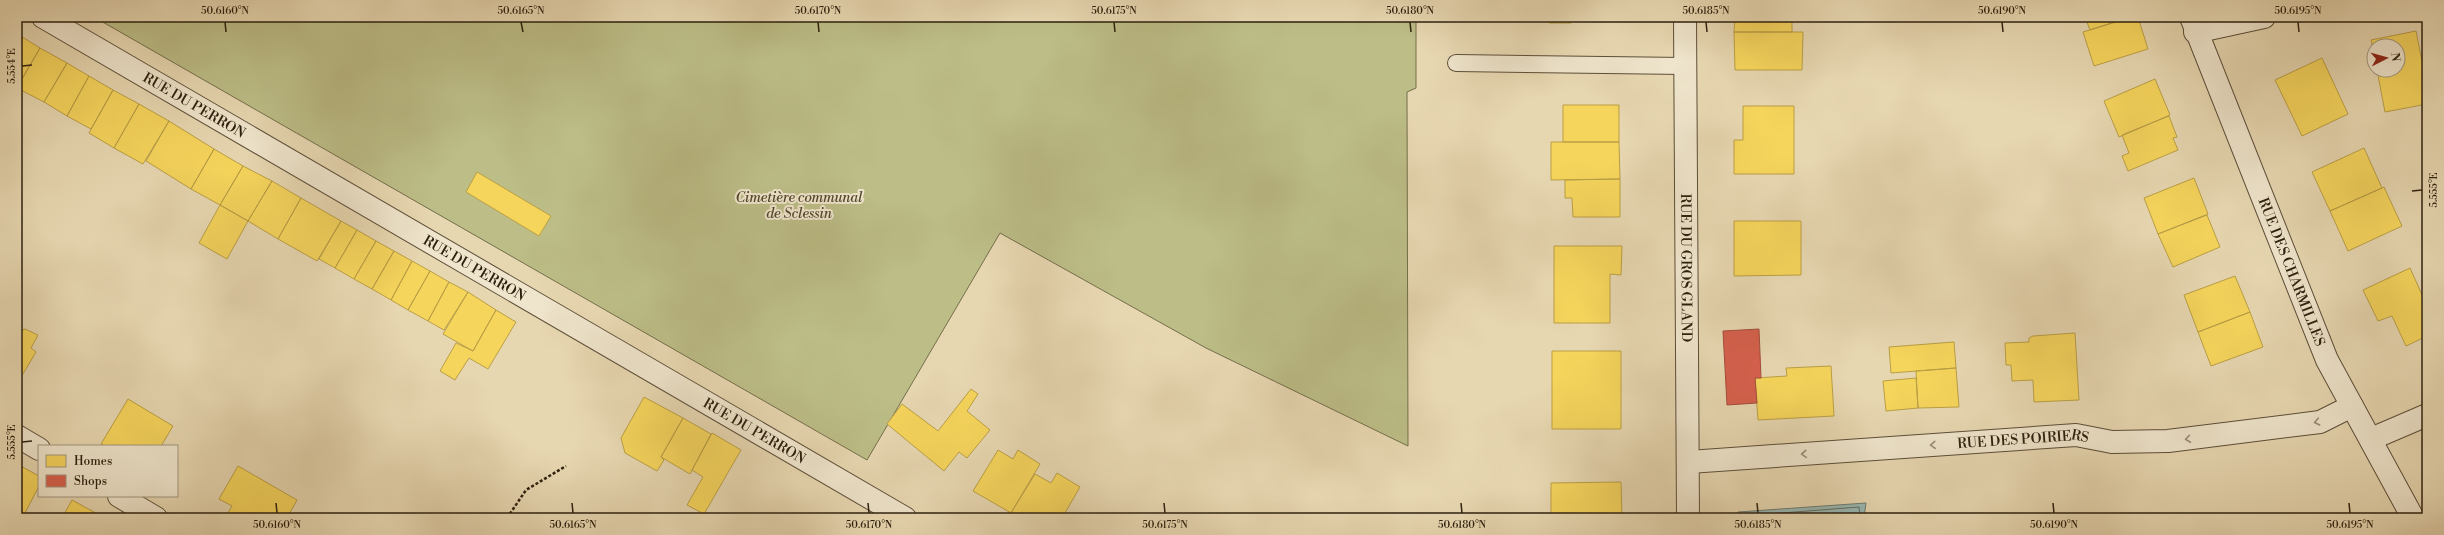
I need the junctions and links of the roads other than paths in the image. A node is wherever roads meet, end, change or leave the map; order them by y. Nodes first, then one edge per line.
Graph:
1 (43, 17) edge
2 (1685, 17) edge
3 (2264, 17) edge
4 (2193, 25) edge
5 (1456, 63) dead end
6 (1685, 66) junction
7 (2352, 406) junction
8 (2427, 415) edge
9 (17, 436) edge
10 (2371, 439) junction
11 (38, 448) edge
12 (1689, 462) junction
13 (120, 497) edge
14 (156, 518) edge
15 (905, 518) edge
16 (1688, 518) edge
17 (2413, 518) edge

1 - 15 street, RUE DU PERRON
2 - 6 street, RUE DU GROS GLAND
3 - 4 street
4 - 7 street, RUE DES CHARMILLES
5 - 6 lane
6 - 12 street, RUE DU GROS GLAND
7 - 10 street, RUE DES CHARMILLES
7 -> 12 street, RUE DES POIRIERS
8 - 10 street
9 - 11 street
10 - 17 street, RUE DES CHARMILLES
12 - 16 street, RUE DU GROS GLAND
13 - 14 street

